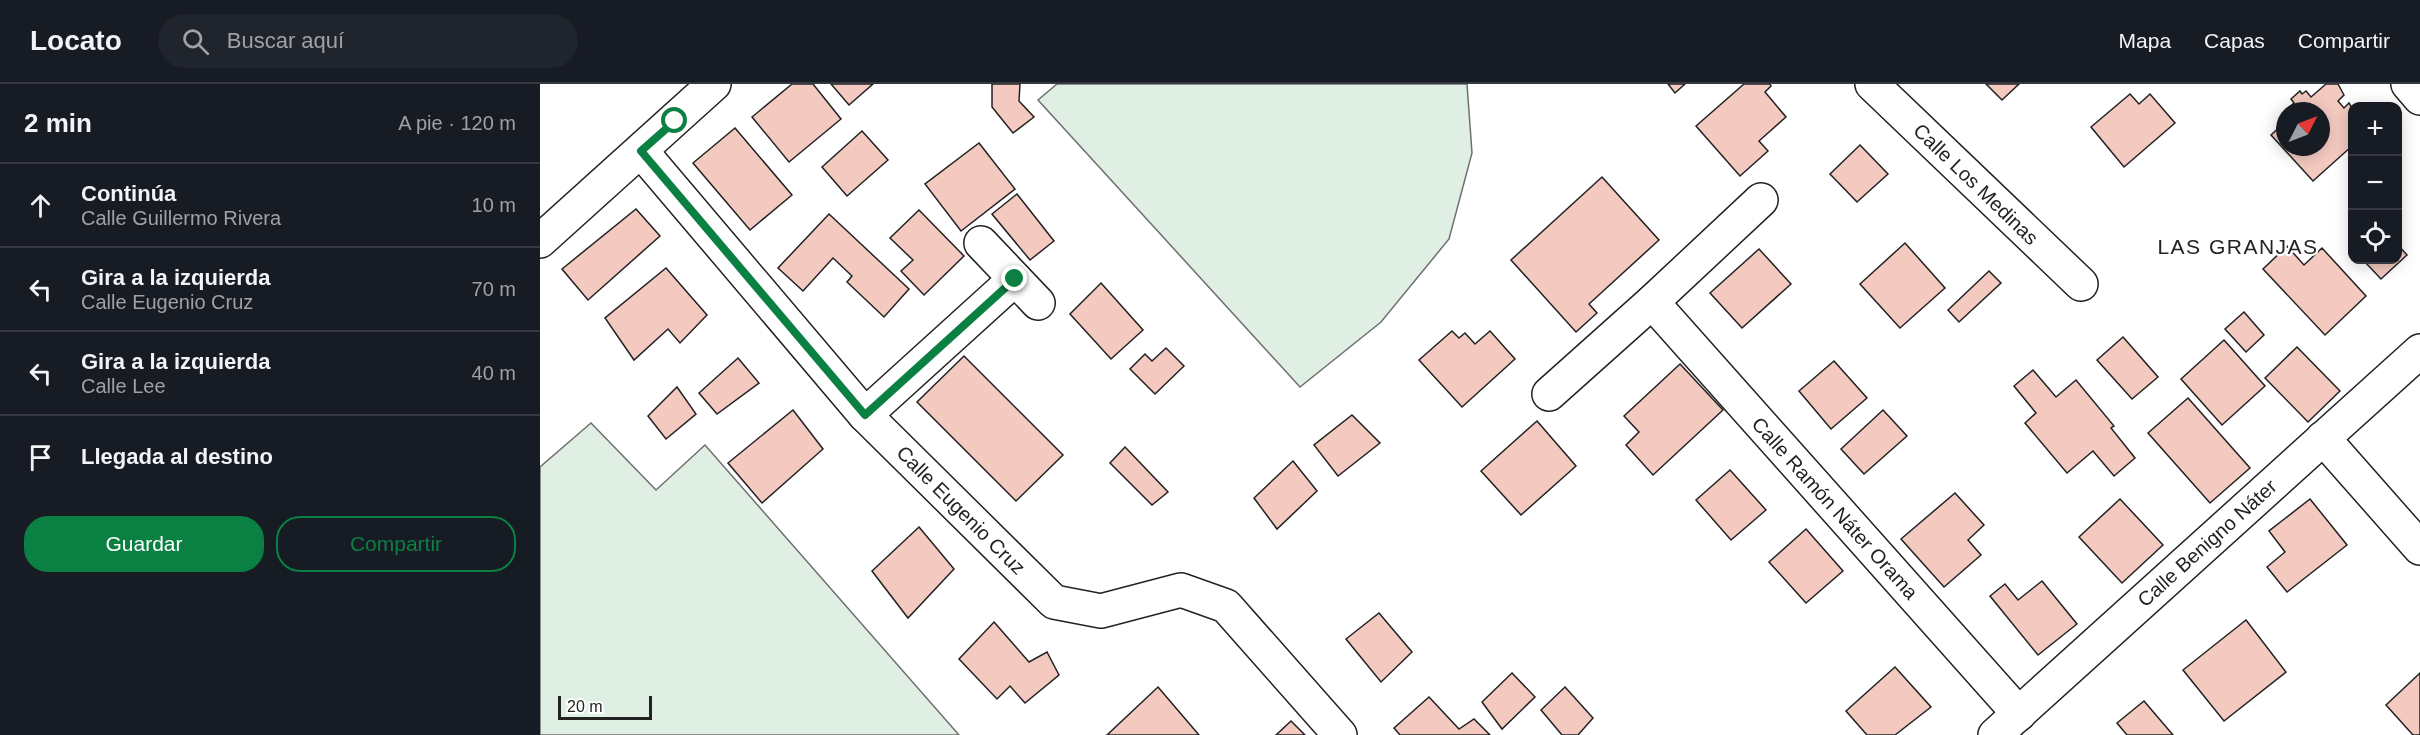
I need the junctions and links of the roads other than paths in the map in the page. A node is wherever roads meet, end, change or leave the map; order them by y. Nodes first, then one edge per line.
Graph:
1 (714, 84) edge
2 (1872, 84) edge
3 (2408, 84) edge
4 (2420, 98) edge
5 (641, 151) junction
6 (1761, 200) dead end
7 (540, 241) edge
8 (981, 243) dead end
9 (1015, 279) junction
10 (2080, 284) dead end
11 (1652, 302) junction
12 (1038, 303) dead end
13 (2420, 351) edge
14 (1549, 393) dead end
15 (865, 415) junction
16 (2323, 438) junction
17 (2420, 548) edge
18 (2007, 725) edge
19 (1340, 735) edge

1 - 5 street
2 - 10 street, Calle Los Medinas
3 - 4 street
5 - 7 street
5 - 15 street, Calle Eugenio Cruz
6 - 11 street
8 - 9 street
9 - 12 street
9 - 15 street
11 - 14 street
11 - 18 street, Calle Ramón Náter Orama
13 - 16 street, Calle Benigno Náter
15 - 19 street, Calle Eugenio Cruz
16 - 17 street
16 - 18 street, Calle Benigno Náter

